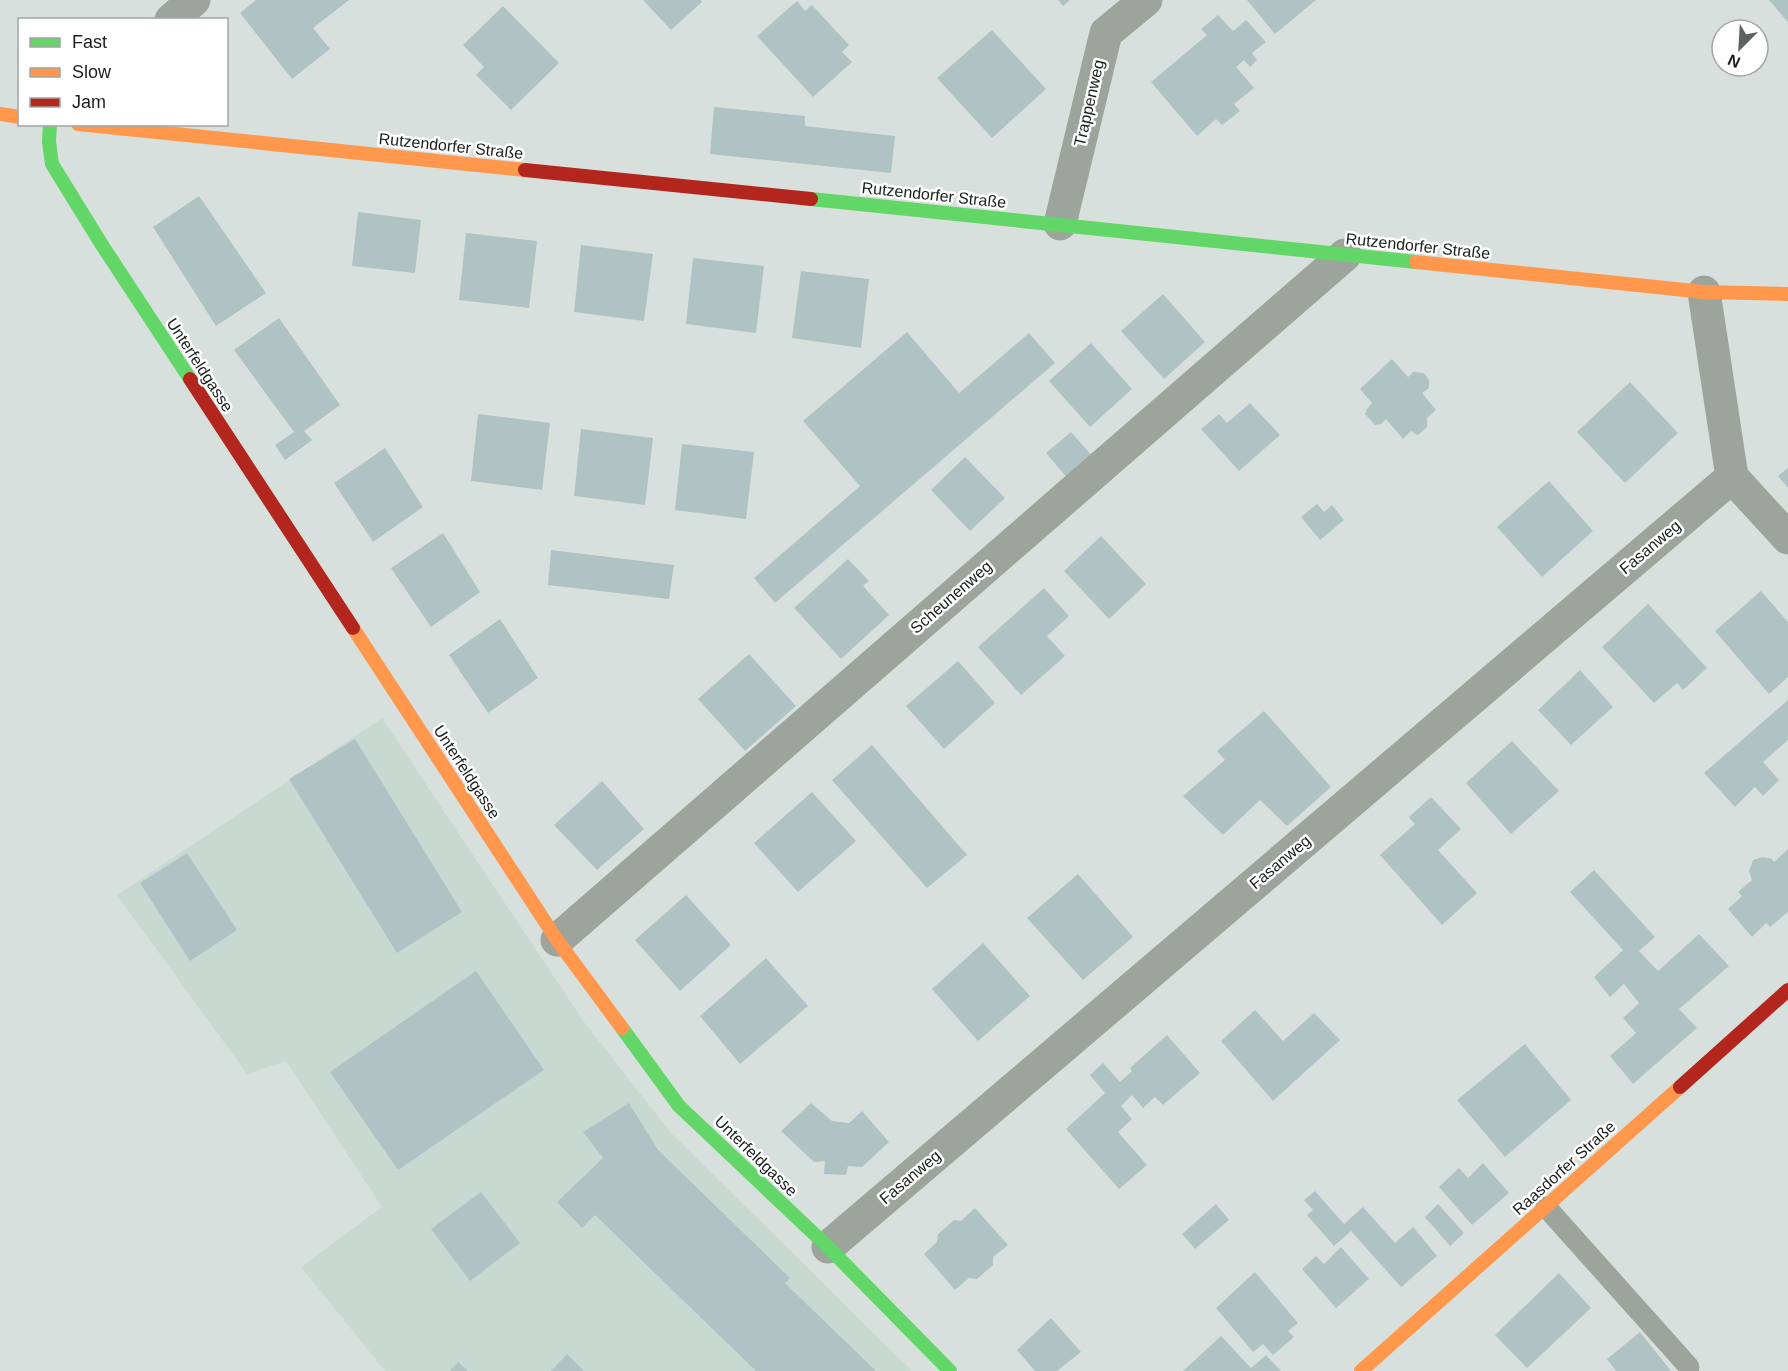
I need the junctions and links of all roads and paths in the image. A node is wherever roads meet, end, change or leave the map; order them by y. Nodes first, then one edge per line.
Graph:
1 (194, 0) edge
2 (1146, 0) edge
3 (173, 18) edge
4 (0, 114) edge
5 (18, 117) edge
6 (50, 126) edge
7 (97, 126) edge
8 (1060, 224) junction
9 (1345, 255) junction
10 (1704, 292) junction
11 (1788, 294) edge
12 (1732, 477) junction
13 (1788, 538) edge
14 (557, 940) junction
15 (1788, 990) edge
16 (1546, 1207) junction
17 (828, 1247) junction
18 (1689, 1367) dead end
19 (950, 1371) edge
20 (1361, 1371) edge

1 - 3 street
2 - 8 street, Trappenweg
4 - 5 street
6 - 14 street, Unterfeldgasse
7 - 8 street, Rutzendorfer Straße
8 - 9 street, Rutzendorfer Straße
9 - 10 street, Rutzendorfer Straße
9 - 14 street, Scheunenweg
10 - 11 street, Rutzendorfer Straße
10 - 12 street
12 - 13 street
12 - 17 street, Fasanweg
14 - 17 street, Unterfeldgasse
15 - 16 street, Raasdorfer Straße
16 - 18 lane
16 - 20 street, Raasdorfer Straße
17 - 19 street, Unterfeldgasse

